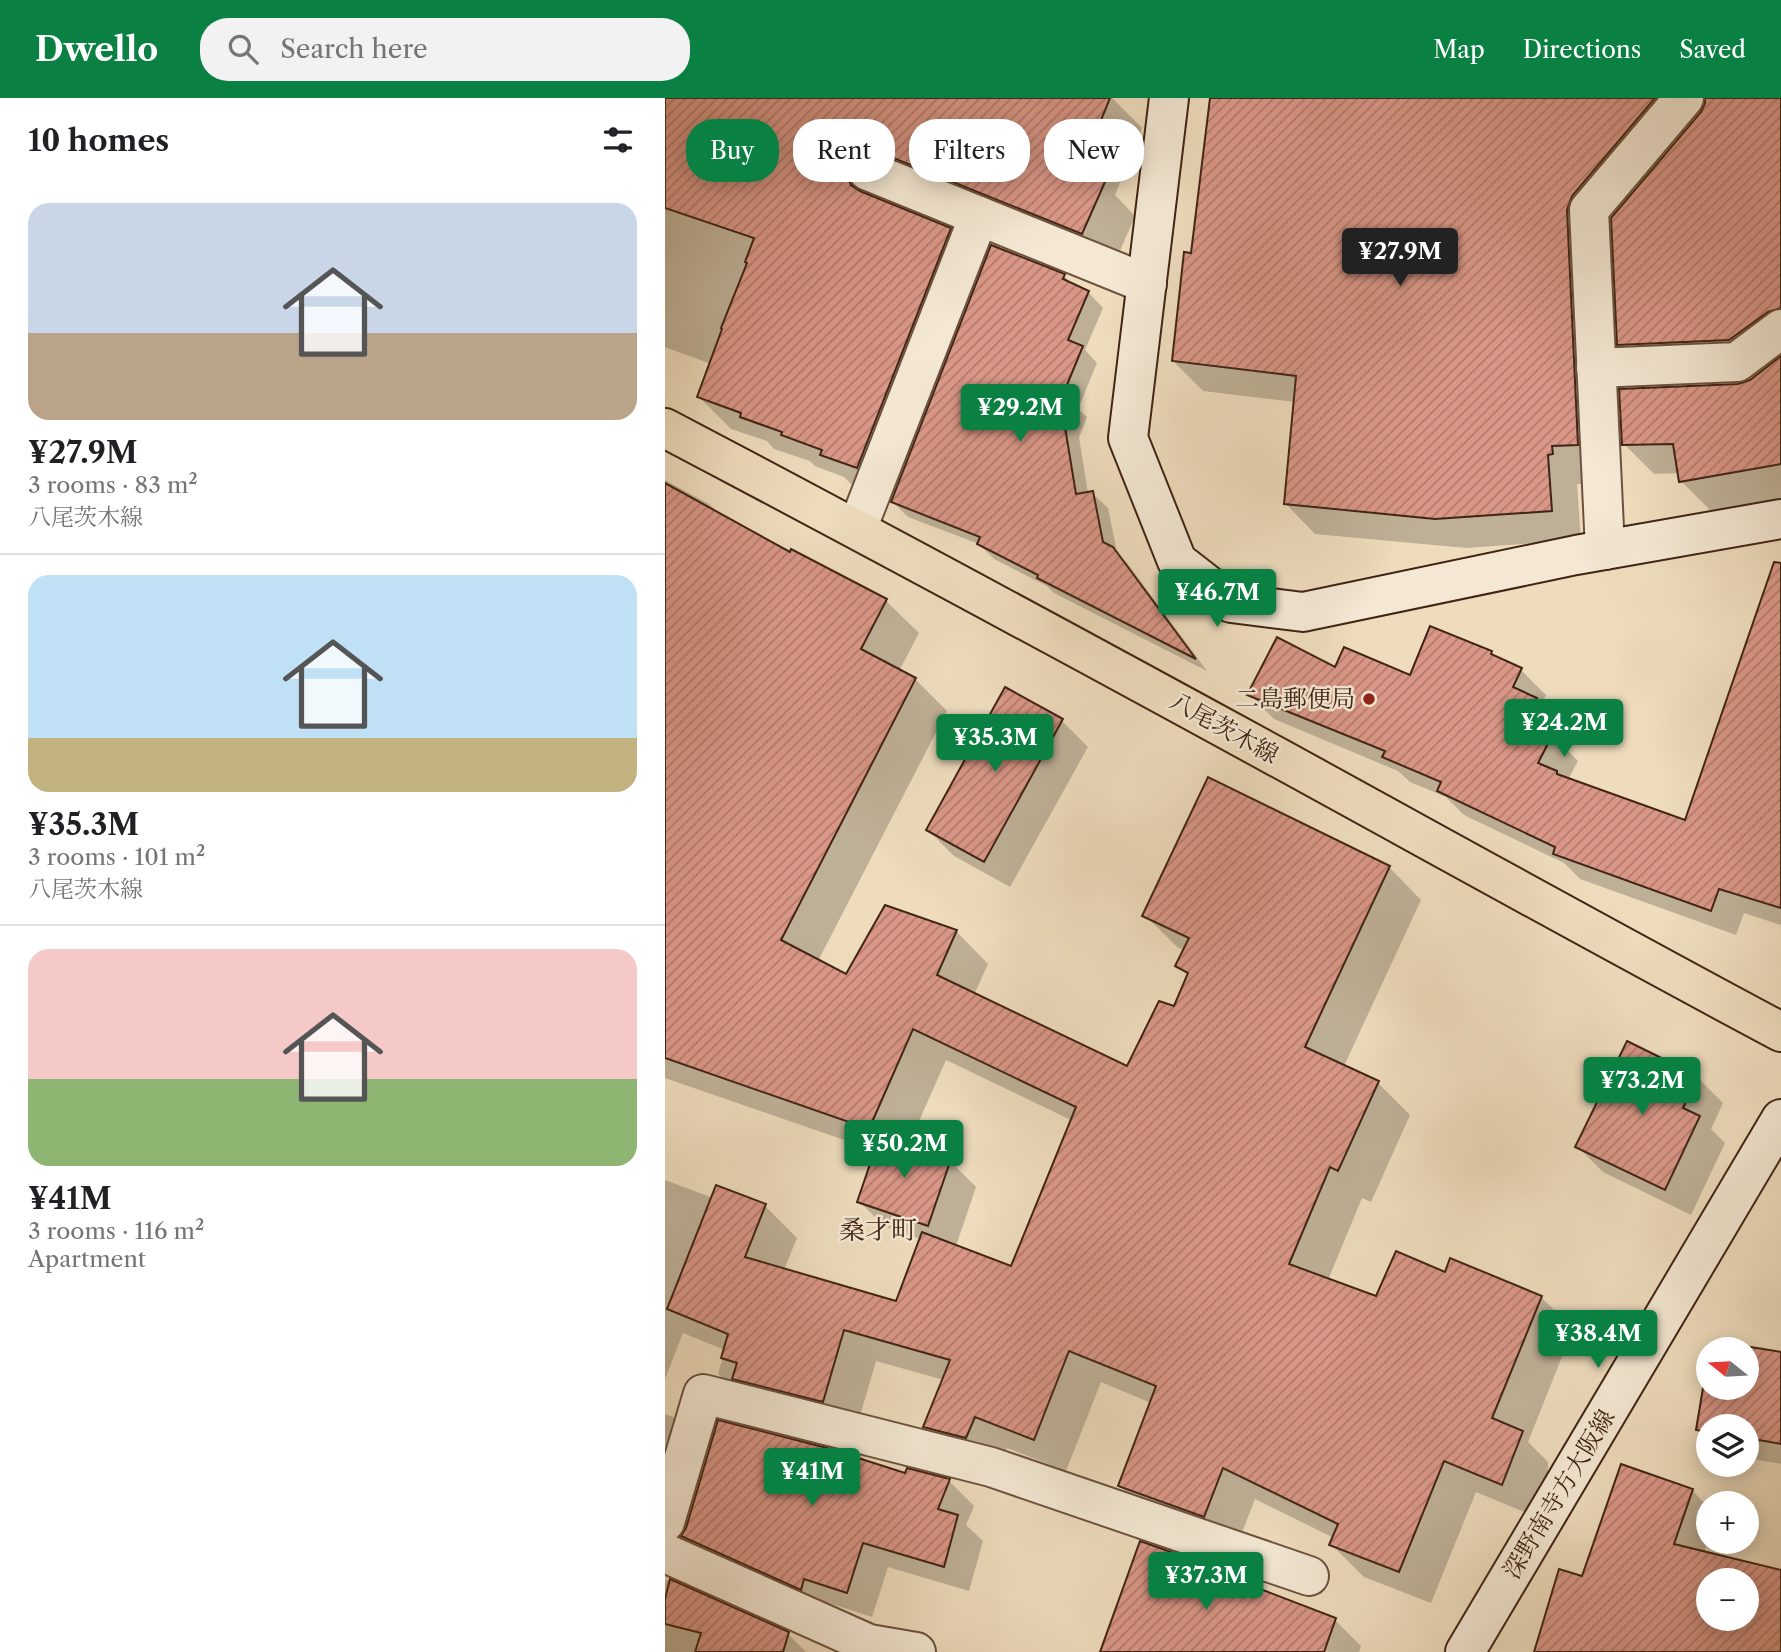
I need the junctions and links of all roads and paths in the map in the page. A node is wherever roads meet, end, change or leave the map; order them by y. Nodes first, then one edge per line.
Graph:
1 (1169, 98) edge
2 (1684, 98) edge
3 (895, 182) edge
4 (979, 216) junction
5 (1147, 284) junction
6 (1781, 329) edge
7 (1596, 368) junction
8 (665, 428) edge
9 (1781, 519) edge
10 (857, 529) junction
11 (1605, 550) junction
12 (1781, 1032) edge
13 (1781, 1119) edge
14 (665, 1522) edge
15 (665, 1553) edge
16 (1309, 1576) dead end
17 (916, 1652) edge
18 (1465, 1652) edge

1 - 5 street
2 - 7 street
3 - 4 street
4 - 5 street
4 - 10 street
5 - 11 street
6 - 7 street
7 - 11 street
8 - 10 main road, 八尾茨木線
9 - 11 street
10 - 12 main road, 八尾茨木線
13 - 18 street, 深野南寺方大阪線
14 - 16 street
15 - 17 street

